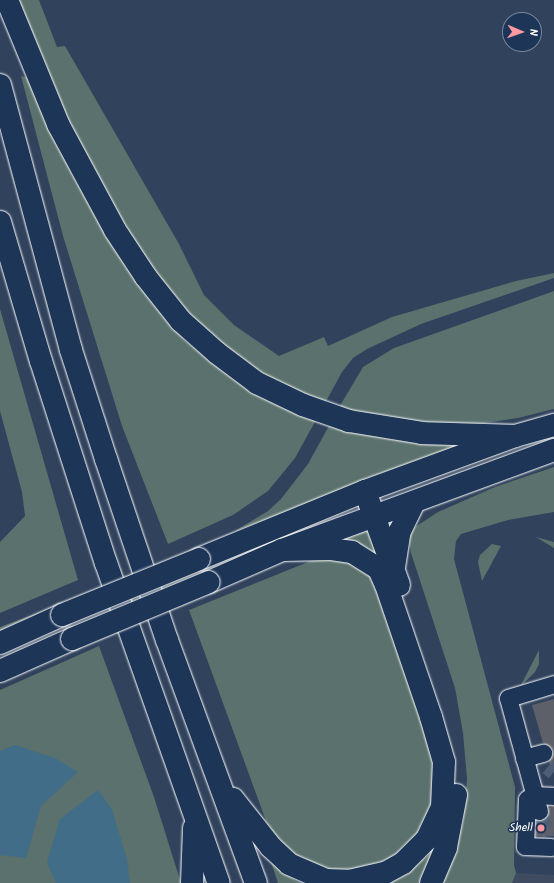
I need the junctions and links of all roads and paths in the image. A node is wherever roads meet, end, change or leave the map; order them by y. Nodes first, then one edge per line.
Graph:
1 (6, 0) edge
2 (0, 85) edge
3 (0, 222) edge
4 (554, 425) edge
5 (515, 436) junction
6 (554, 450) edge
7 (365, 492) junction
8 (414, 502) junction
9 (374, 517) junction
10 (282, 550) junction
11 (394, 570) junction
12 (0, 643) edge
13 (0, 671) edge
14 (554, 684) edge
15 (221, 783) junction
16 (554, 796) edge
17 (536, 803) junction
18 (195, 816) junction
19 (550, 843) edge
20 (192, 883) edge
21 (218, 883) edge
22 (256, 883) edge
23 (431, 883) edge

1 - 5 main road
2 - 15 main road
3 - 18 main road
4 - 5 main road
5 - 7 main road
6 - 8 main road
7 - 9 main road
7 - 12 main road, bridge
8 - 9 main road
8 - 11 main road
9 - 10 main road
9 - 11 main road
10 - 13 main road, bridge
10 - 15 main road
11 - 23 main road
14 - 17 street
15 - 22 main road
16 - 17 street
17 - 19 street
18 - 20 main road
18 - 21 main road

